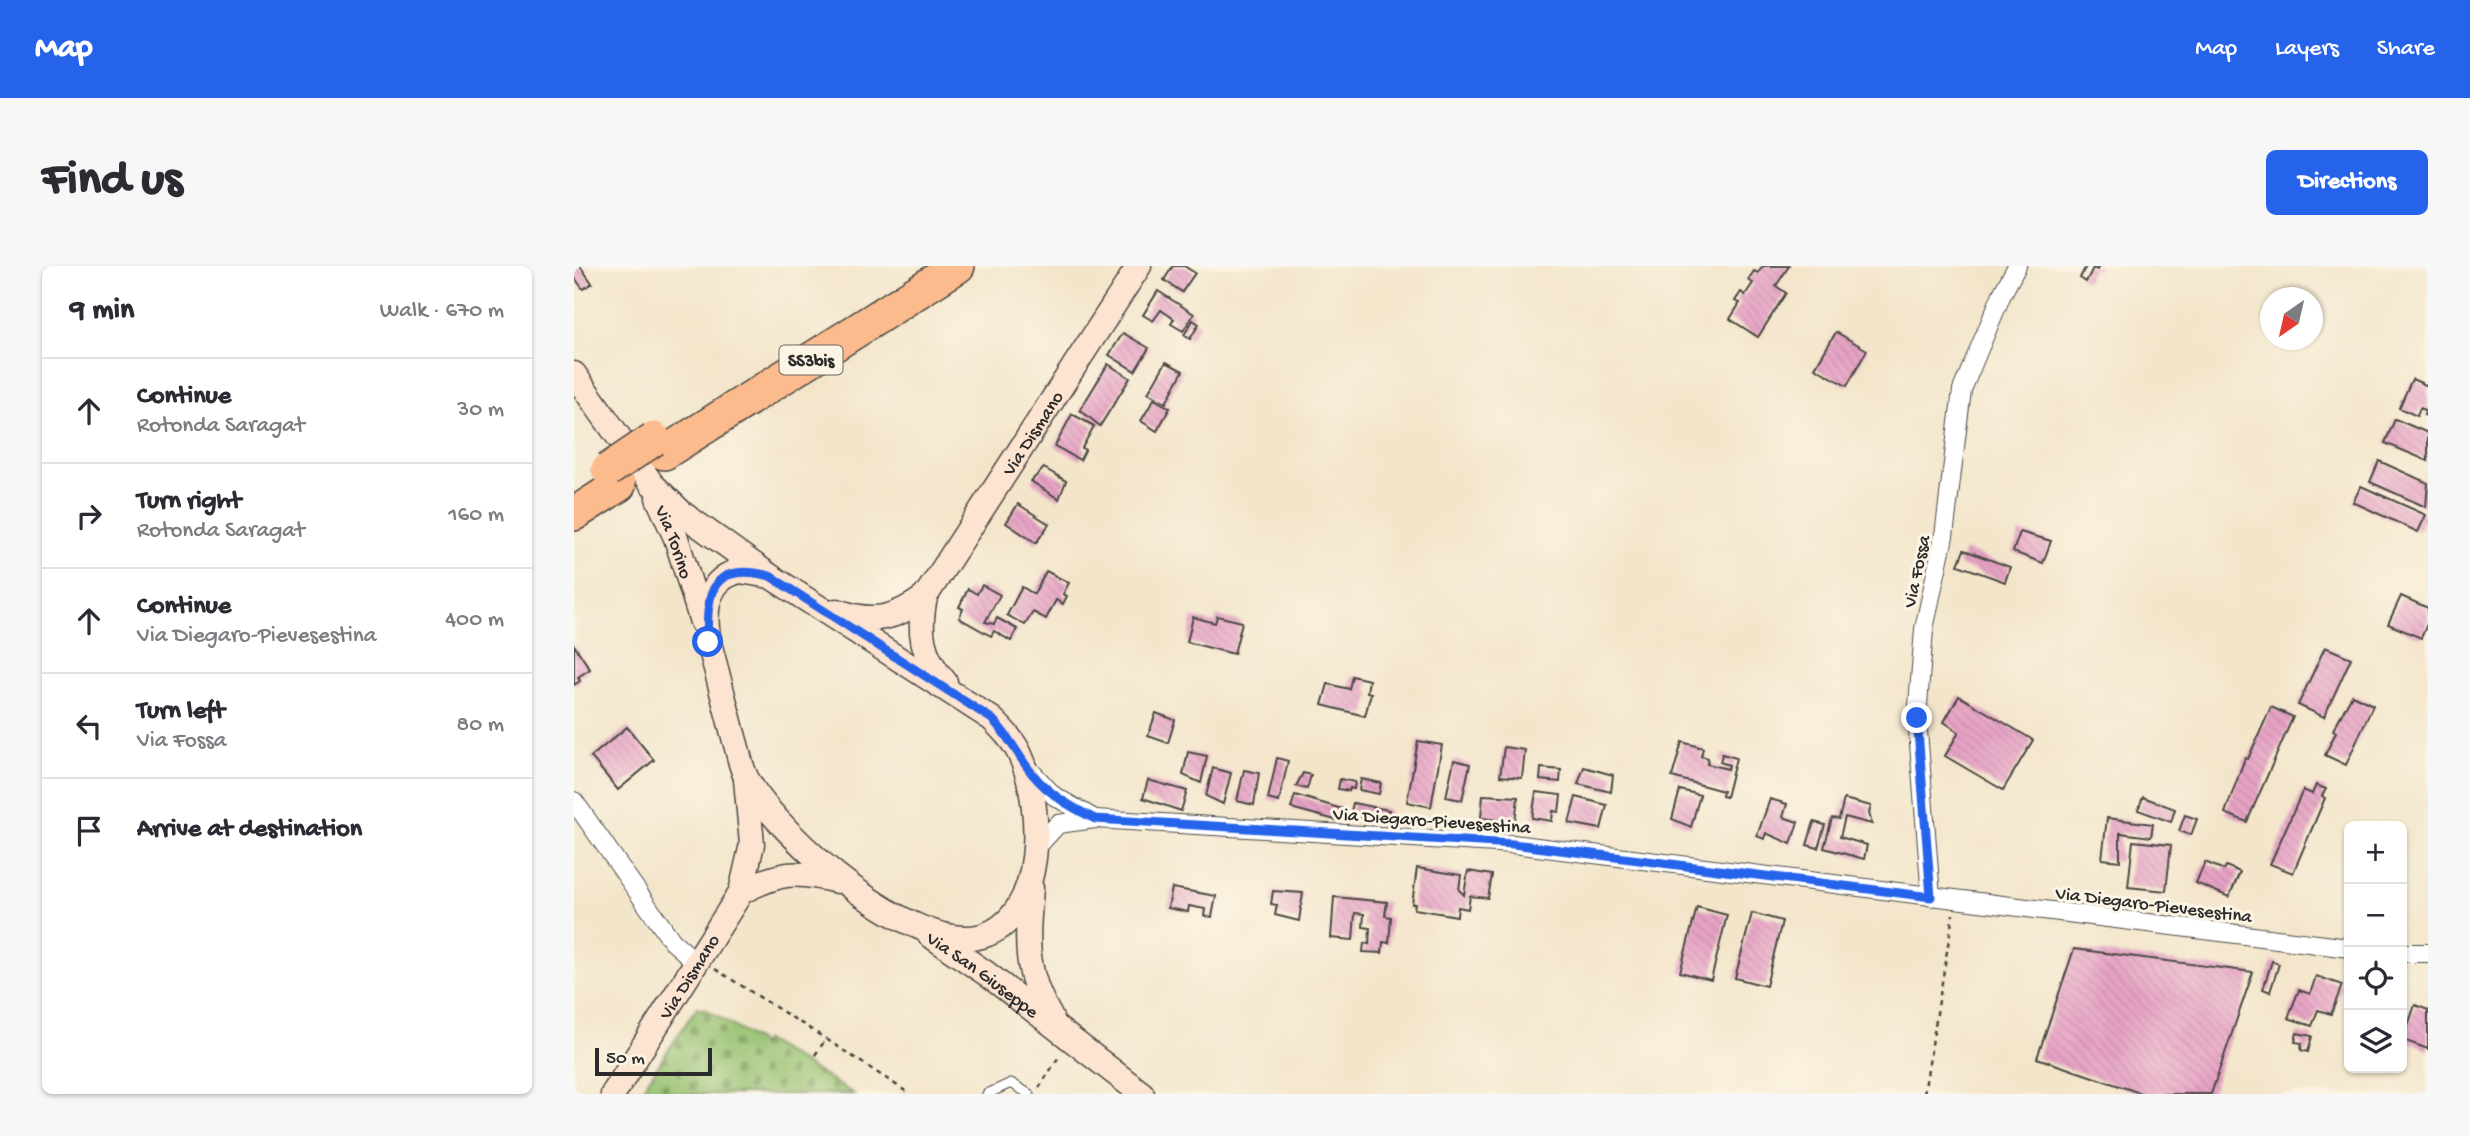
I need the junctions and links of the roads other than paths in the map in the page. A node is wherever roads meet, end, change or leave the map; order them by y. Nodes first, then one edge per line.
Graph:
1 (922, 266) edge
2 (958, 266) edge
3 (1139, 266) edge
4 (2017, 266) edge
5 (574, 373) edge
6 (659, 446) junction
7 (613, 477) junction
8 (652, 484) junction
9 (574, 492) edge
10 (574, 514) edge
11 (770, 576) junction
12 (925, 597) junction
13 (807, 600) junction
14 (708, 642) junction
15 (957, 696) junction
16 (1024, 763) junction
17 (746, 779) junction
18 (574, 801) edge
19 (1095, 819) junction
20 (1036, 848) junction
21 (845, 883) junction
22 (1031, 883) junction
23 (741, 892) junction
24 (1931, 897) junction
25 (914, 924) junction
26 (2344, 947) edge
27 (2407, 953) edge
28 (2428, 953) edge
29 (691, 977) junction
30 (1063, 1031) junction
31 (1032, 1093) edge
32 (613, 1094) edge
33 (987, 1094) edge
34 (1142, 1094) edge

1 - 6 highway, SS3bis
2 - 6 highway, SS3bis
3 - 12 main road, Via Dismano
4 - 24 street, Via Fossa
5 - 8 main road, Via Torino
6 - 7 highway, SS3bis, bridge
7 - 9 highway, SS3bis
7 - 10 highway, SS3bis
8 - 11 main road, Via Torino
8 - 14 main road, Via Torino
11 - 13 main road, Via Torino
11 - 14 main road
12 - 13 main road, Via Dismano
12 - 15 main road, Via Dismano
13 - 15 main road
14 - 17 main road
15 - 16 main road, Via San Giuseppe
16 - 19 street, Via Diegaro-Pievesestina
16 - 20 main road, Via San Giuseppe
17 - 21 main road
17 - 23 main road, Via Dismano
18 - 29 street
19 - 20 street, Via Diegaro-Pievesestina
19 - 24 street, Via Diegaro-Pievesestina
20 - 22 main road, Via San Giuseppe
21 - 23 main road
21 - 25 main road
22 - 25 main road
22 - 30 main road, Via San Giuseppe
23 - 29 main road, Via Dismano
24 - 26 street, Via Diegaro-Pievesestina
25 - 30 main road, Via San Giuseppe
27 - 28 street
29 - 32 main road, Via Dismano
30 - 34 main road, Via San Giuseppe
31 - 33 lane

